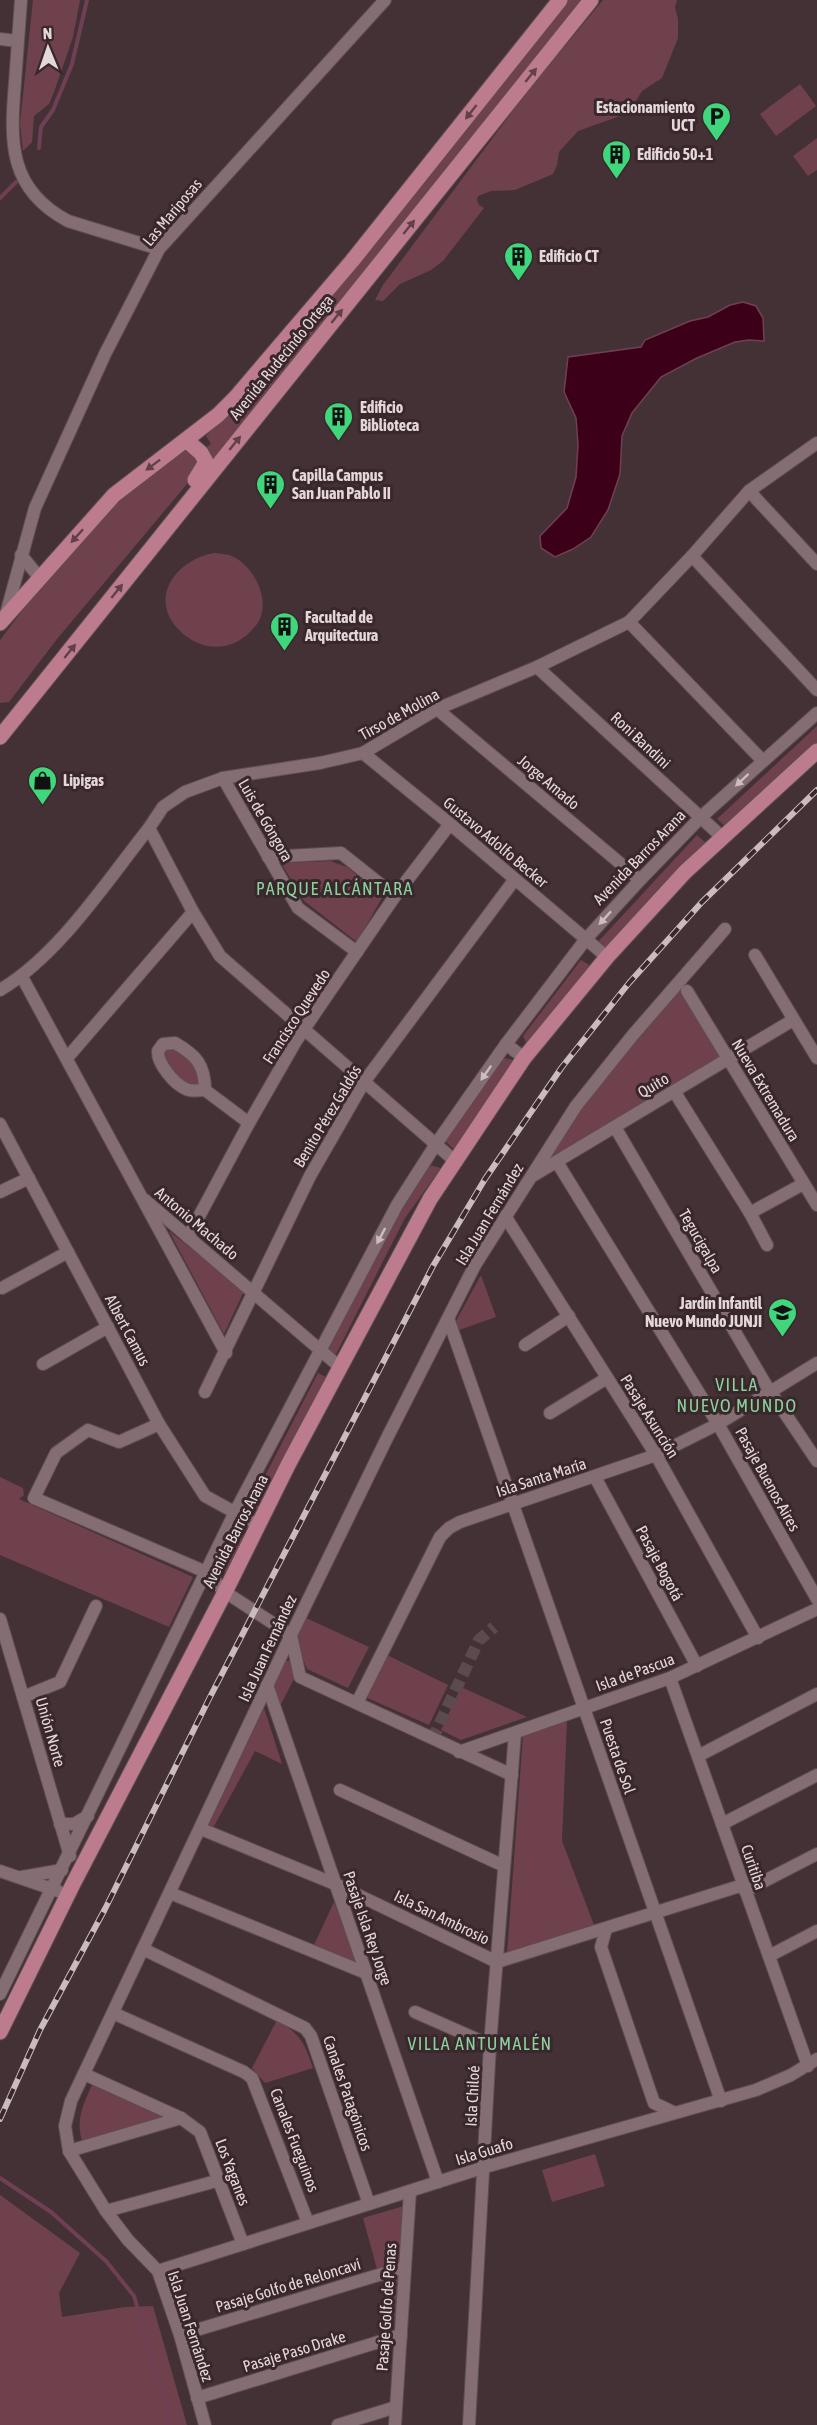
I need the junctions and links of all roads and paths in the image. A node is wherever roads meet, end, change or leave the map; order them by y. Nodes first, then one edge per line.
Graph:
1 (21, 0) edge
2 (385, 0) edge
3 (560, 0) edge
4 (591, 0) edge
5 (0, 39) edge
6 (18, 41) junction
7 (159, 249) junction
8 (186, 440) junction
9 (817, 442) edge
10 (749, 491) junction
11 (186, 505) junction
12 (21, 555) junction
13 (692, 556) junction
14 (817, 564) edge
15 (39, 577) junction
16 (3, 619) edge
17 (629, 622) junction
18 (537, 667) junction
19 (817, 690) edge
20 (24, 708) junction
21 (437, 709) junction
22 (817, 713) edge
23 (0, 715) edge
24 (0, 737) edge
25 (817, 751) edge
26 (363, 753) junction
27 (763, 761) junction
28 (223, 778) junction
29 (701, 818) junction
30 (450, 824) junction
31 (149, 828) junction
32 (722, 837) junction
33 (268, 857) junction
34 (515, 879) junction
35 (640, 880) junction
36 (395, 896) junction
37 (193, 912) junction
38 (725, 929) dead end
39 (586, 939) junction
40 (357, 952) junction
41 (755, 955) dead end
42 (607, 957) junction
43 (22, 977) junction
44 (0, 990) edge
45 (687, 991) dead end
46 (793, 1020) junction
47 (305, 1028) junction
48 (506, 1044) junction
49 (67, 1058) junction
50 (524, 1058) junction
51 (817, 1058) edge
52 (728, 1059) junction
53 (364, 1082) junction
54 (205, 1090) dead end
55 (674, 1091) junction
56 (249, 1123) junction
57 (0, 1124) edge
58 (615, 1127) junction
59 (436, 1144) junction
60 (455, 1161) junction
61 (557, 1162) junction
62 (29, 1178) junction
63 (530, 1178) junction
64 (803, 1184) junction
65 (0, 1192) edge
66 (139, 1196) junction
67 (817, 1205) edge
68 (750, 1213) junction
69 (505, 1216) junction
70 (188, 1238) junction
71 (767, 1245) dead end
72 (68, 1252) junction
73 (2, 1288) dead end
74 (253, 1293) junction
75 (569, 1317) junction
76 (449, 1321) junction
77 (108, 1327) junction
78 (525, 1346) dead end
79 (320, 1350) junction
80 (226, 1353) junction
81 (817, 1363) edge
82 (44, 1364) dead end
83 (340, 1367) junction
84 (608, 1378) junction
85 (205, 1392) dead end
86 (770, 1392) junction
87 (550, 1413) dead end
88 (159, 1424) junction
89 (718, 1424) junction
90 (656, 1455) junction
91 (817, 1461) edge
92 (595, 1477) junction
93 (512, 1503) junction
94 (236, 1512) junction
95 (258, 1525) junction
96 (206, 1572) junction
97 (225, 1592) junction
98 (817, 1599) edge
99 (96, 1606) dead end
100 (817, 1609) edge
101 (0, 1619) edge
102 (291, 1635) junction
103 (758, 1638) junction
104 (697, 1666) junction
105 (670, 1678) junction
106 (267, 1685) junction
107 (817, 1694) edge
108 (23, 1697) junction
109 (357, 1703) junction
110 (584, 1708) junction
111 (515, 1732) junction
112 (459, 1752) junction
113 (698, 1756) junction
114 (817, 1774) edge
115 (512, 1775) junction
116 (340, 1790) dead end
117 (88, 1816) junction
118 (60, 1824) junction
119 (722, 1824) junction
120 (201, 1829) junction
121 (70, 1854) junction
122 (817, 1854) edge
123 (88, 1855) junction
124 (504, 1866) junction
125 (62, 1870) junction
126 (0, 1871) edge
127 (17, 1878) junction
128 (335, 1884) junction
129 (744, 1888) junction
130 (64, 1889) junction
131 (170, 1893) junction
132 (655, 1913) junction
133 (606, 1929) junction
134 (817, 1930) edge
135 (143, 1949) junction
136 (769, 1956) junction
137 (497, 1962) junction
138 (366, 1973) junction
139 (0, 1994) edge
140 (415, 2012) dead end
141 (113, 2013) junction
142 (0, 2032) edge
143 (490, 2045) junction
144 (812, 2063) edge
145 (84, 2074) junction
146 (721, 2101) junction
147 (673, 2112) junction
148 (181, 2118) junction
149 (69, 2151) junction
150 (485, 2167) junction
151 (220, 2180) junction
152 (438, 2182) junction
153 (410, 2191) junction
154 (369, 2204) junction
155 (106, 2211) junction
156 (308, 2223) junction
157 (243, 2244) junction
158 (405, 2267) junction
159 (158, 2271) junction
160 (180, 2335) junction
161 (401, 2335) junction
162 (197, 2398) junction
163 (396, 2407) junction
164 (205, 2425) edge
165 (338, 2425) edge
166 (395, 2425) edge
167 (469, 2425) edge

1 - 6 street
2 - 7 street, Las Mariposas
3 -> 8 main road, Avenida Rudecindo Ortega
11 -> 4 main road, Avenida Rudecindo Ortega
5 - 6 street
6 - 7 street
7 - 12 street, Las Mariposas
8 - 11 main road
8 -> 15 main road, Avenida Rudecindo Ortega
9 - 10 street, Tirso de Molina
10 - 13 street, Tirso de Molina
10 - 14 street
20 -> 11 main road, Avenida Rudecindo Ortega
12 - 15 street
12 - 16 street, Las Mariposas
13 - 17 street, Tirso de Molina
13 - 19 street
15 - 16 main road, Avenida Rudecindo Ortega
17 - 18 street, Tirso de Molina
17 - 27 street
18 - 21 street, Tirso de Molina
18 - 29 street, Roni Bandini
20 - 23 main road
20 - 24 main road, Avenida Rudecindo Ortega
21 - 26 street, Tirso de Molina
21 - 35 street, Jorge Amado
22 - 27 street, Avenida Barros Arana
25 - 32 main road, Avenida Barros Arana
26 - 28 street, Tirso de Molina
26 - 30 street, Gustavo Adolfo Becker
27 -> 29 street, Avenida Barros Arana
28 - 31 street, Tirso de Molina
28 - 33 street, Luis de Góngora
29 - 32 street, Roni Bandini
29 - 35 street, Avenida Barros Arana
30 - 34 street, Gustavo Adolfo Becker
30 - 36 street, Francisco Quevedo
31 - 37 street
31 - 43 street, Tirso de Molina
32 - 42 main road, Avenida Barros Arana
33 - 36 street
33 - 40 street, Luis de Góngora
34 - 39 street, Gustavo Adolfo Becker
34 - 53 street, Benito Pérez Galdós
35 -> 39 street, Avenida Barros Arana
36 - 40 street, Francisco Quevedo
37 - 47 street
37 - 49 street
38 - 63 street, Isla Juan Fernández
39 - 42 street, Gustavo Adolfo Becker
39 - 48 street, Avenida Barros Arana
40 - 47 street, Francisco Quevedo
41 - 46 street
42 - 50 main road, Avenida Barros Arana
43 - 44 street, Tirso de Molina
43 - 49 street, Antonio Machado
45 - 52 street, Nueva Extremadura
46 - 51 street
46 - 52 street, Quito
47 - 53 street
47 - 56 street, Francisco Quevedo
48 - 50 street
48 -> 59 street, Avenida Barros Arana
49 - 66 street, Antonio Machado
50 - 60 main road, Avenida Barros Arana
52 - 55 street, Quito
52 - 64 street, Nueva Extremadura
53 - 59 street
53 - 74 street, Benito Pérez Galdós
54 - 56 street
55 - 58 street, Quito
55 - 68 street
56 - 70 street, Francisco Quevedo
57 - 62 street, Albert Camus
58 - 61 street, Quito
58 - 86 street, Tegucigalpa
59 - 60 street
59 -> 79 street, Avenida Barros Arana
60 - 83 main road, Avenida Barros Arana
61 - 63 street, Quito
61 - 89 street, Pasaje Buenos Aires
62 - 65 street
62 - 72 street, Albert Camus
63 - 69 street, Isla Juan Fernández
64 - 67 street, Nueva Extremadura
64 - 68 street
66 - 70 street, Antonio Machado
66 - 80 street
68 - 71 street
69 - 75 street, Pasaje Asunción
69 - 76 street, Isla Juan Fernández
70 - 74 street, Antonio Machado
72 - 73 street
72 - 77 street, Albert Camus
74 - 79 street, Antonio Machado
74 - 80 street, Benito Pérez Galdós
75 - 78 street
75 - 84 street, Pasaje Asunción
76 - 93 street, Puesta de Sol
76 - 102 street, Isla Juan Fernández
77 - 82 street
77 - 88 street, Albert Camus
79 - 83 street, Antonio Machado
79 - 94 street, Avenida Barros Arana
80 - 85 street, Benito Pérez Galdós
81 - 86 street, Isla Santa María
83 - 95 main road, Avenida Barros Arana
84 - 87 street
84 - 90 street, Pasaje Asunción
86 - 89 street, Isla Santa María
86 - 91 street, Tegucigalpa
88 - 94 street, Albert Camus
88 - 96 street
89 - 90 street, Isla Santa María
89 - 98 street, Pasaje Buenos Aires
90 - 92 street, Isla Santa María
90 - 103 street, Pasaje Asunción
92 - 93 street, Isla Santa María
92 - 104 street, Pasaje Bogotá
93 - 109 street, Isla Santa María
93 - 110 street, Puesta de Sol
94 - 95 street, Albert Camus
94 - 96 street, Avenida Barros Arana
95 - 97 main road, Avenida Barros Arana
96 - 97 street
96 - 117 street, Avenida Barros Arana
97 - 102 street
97 - 123 main road, Avenida Barros Arana
99 - 108 street
100 - 103 street, Isla de Pascua
101 - 108 street, Unión Norte
102 - 106 street, Isla Juan Fernández
102 - 109 street
103 - 104 street, Isla de Pascua
104 - 105 street, Isla de Pascua
105 - 110 street, Isla de Pascua
105 - 113 street, Curitiba
106 - 120 street, Isla Juan Fernández
106 - 128 street, Pasaje Isla Rey Jorge
107 - 113 street
108 - 118 street, Unión Norte
109 - 112 street
110 - 111 street, Isla de Pascua
110 - 132 street, Puesta de Sol
111 - 112 street, Isla de Pascua
111 - 115 street, Isla Chiloé
112 - 115 street
113 - 119 street, Curitiba
114 - 119 street
115 - 124 street, Isla Chiloé
116 - 124 street
117 - 118 street
117 - 121 street, Avenida Barros Arana
118 - 121 street, Unión Norte
119 - 129 street, Curitiba
120 - 128 street, Isla San Ambrosio
120 - 131 street, Isla Juan Fernández
121 - 123 street
121 - 125 street, Avenida Barros Arana
121 - 130 street, Unión Norte
122 - 129 street, Isla San Ambrosio
123 - 130 main road, Avenida Barros Arana
124 - 137 street, Isla Chiloé
125 - 127 street
125 - 130 street, Avenida Barros Arana
126 - 127 street
127 - 130 street
128 - 137 street, Isla San Ambrosio
128 - 138 street, Pasaje Isla Rey Jorge
129 - 132 street, Isla San Ambrosio
129 - 136 street, Curitiba
130 - 139 street, Avenida Barros Arana
130 - 142 main road, Avenida Barros Arana
131 - 135 street, Isla Juan Fernández
131 - 138 street
132 - 133 street, Isla San Ambrosio
132 - 146 street, Puesta de Sol
133 - 137 street, Isla San Ambrosio
133 - 147 street
134 - 136 street
135 - 141 street, Isla Juan Fernández
135 - 154 street, Canales Patagónicos
136 - 144 street, Curitiba
137 - 143 street, Isla Chiloé
138 - 152 street, Pasaje Isla Rey Jorge
140 - 143 street
141 - 145 street, Isla Juan Fernández
141 - 156 street, Canales Fueguinos
143 - 150 street, Isla Chiloé
144 - 146 street, Isla Guafo
145 - 148 street, Los Yaganes
145 - 149 street, Isla Juan Fernández
146 - 147 street, Isla Guafo
147 - 150 street, Isla Guafo
148 - 149 street
148 - 151 street, Los Yaganes
149 - 155 street, Isla Juan Fernández
150 - 152 street, Isla Guafo
150 - 167 street, Isla Chiloé
151 - 155 street
151 - 157 street, Los Yaganes
152 - 153 street, Isla Guafo
153 - 154 street, Isla Guafo
153 - 158 street, Pasaje Golfo de Penas
154 - 156 street, Isla Guafo
155 - 159 street, Isla Juan Fernández
156 - 157 street, Isla Guafo
157 - 159 street, Isla Guafo
158 - 160 street, Pasaje Golfo de Reloncaví
158 - 161 street, Pasaje Golfo de Penas
159 - 160 street, Isla Juan Fernández
160 - 162 street, Isla Juan Fernández
161 - 162 street, Pasaje Paso Drake
161 - 163 street, Pasaje Golfo de Penas
162 - 164 street, Isla Juan Fernández
163 - 165 street
163 - 166 street, Pasaje Golfo de Penas

